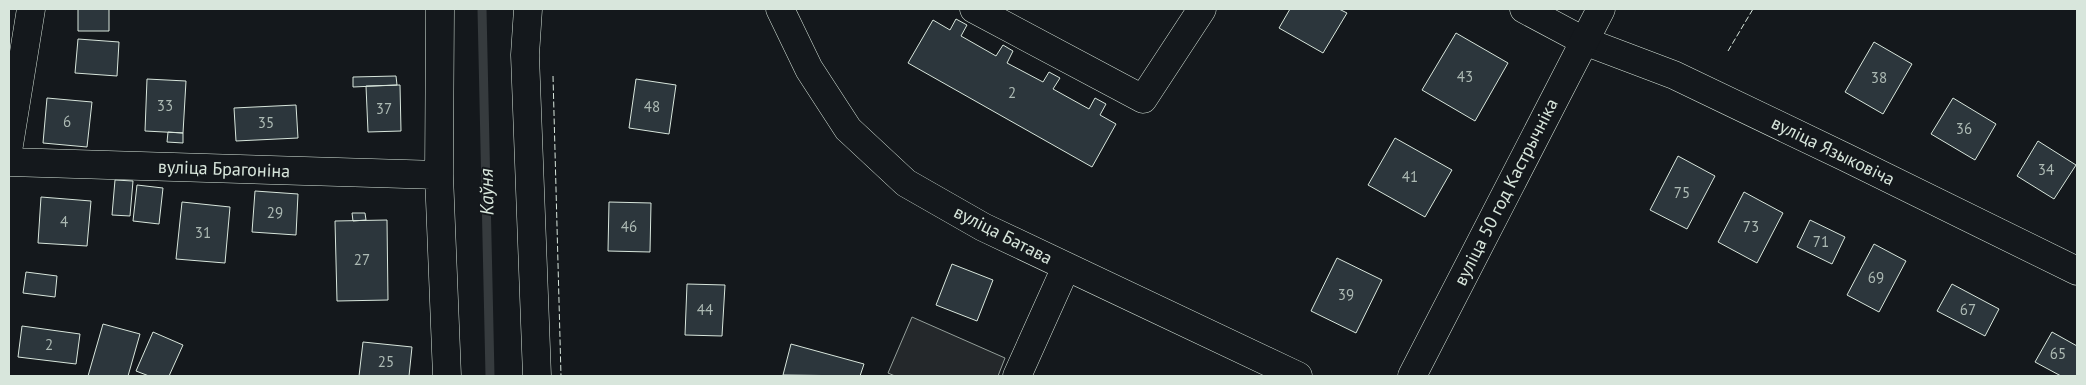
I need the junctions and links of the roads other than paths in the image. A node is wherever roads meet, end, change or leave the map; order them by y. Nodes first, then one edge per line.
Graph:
1 (30, 9) edge
2 (440, 9) edge
3 (528, 9) edge
4 (780, 9) edge
5 (974, 9) edge
6 (1202, 9) edge
7 (1524, 9) edge
8 (1601, 9) edge
9 (1584, 41) junction
10 (9, 145) edge
11 (9, 162) edge
12 (439, 175) junction
13 (1066, 267) junction
14 (2077, 271) edge
15 (447, 376) edge
16 (537, 376) edge
17 (1018, 376) edge
18 (1298, 376) edge
19 (1412, 376) edge

1 - 10 street
2 - 12 street
3 - 16 street
4 - 13 street, вуліца Батава
5 - 6 street
7 - 9 street, вуліца Языковіча
8 - 9 street, вуліца 50 год Кастрычніка
9 - 14 street, вуліца Языковіча
9 - 19 street, вуліца 50 год Кастрычніка
11 - 12 street, вуліца Брагоніна
12 - 15 street
13 - 17 street
13 - 18 street, вуліца Батава

